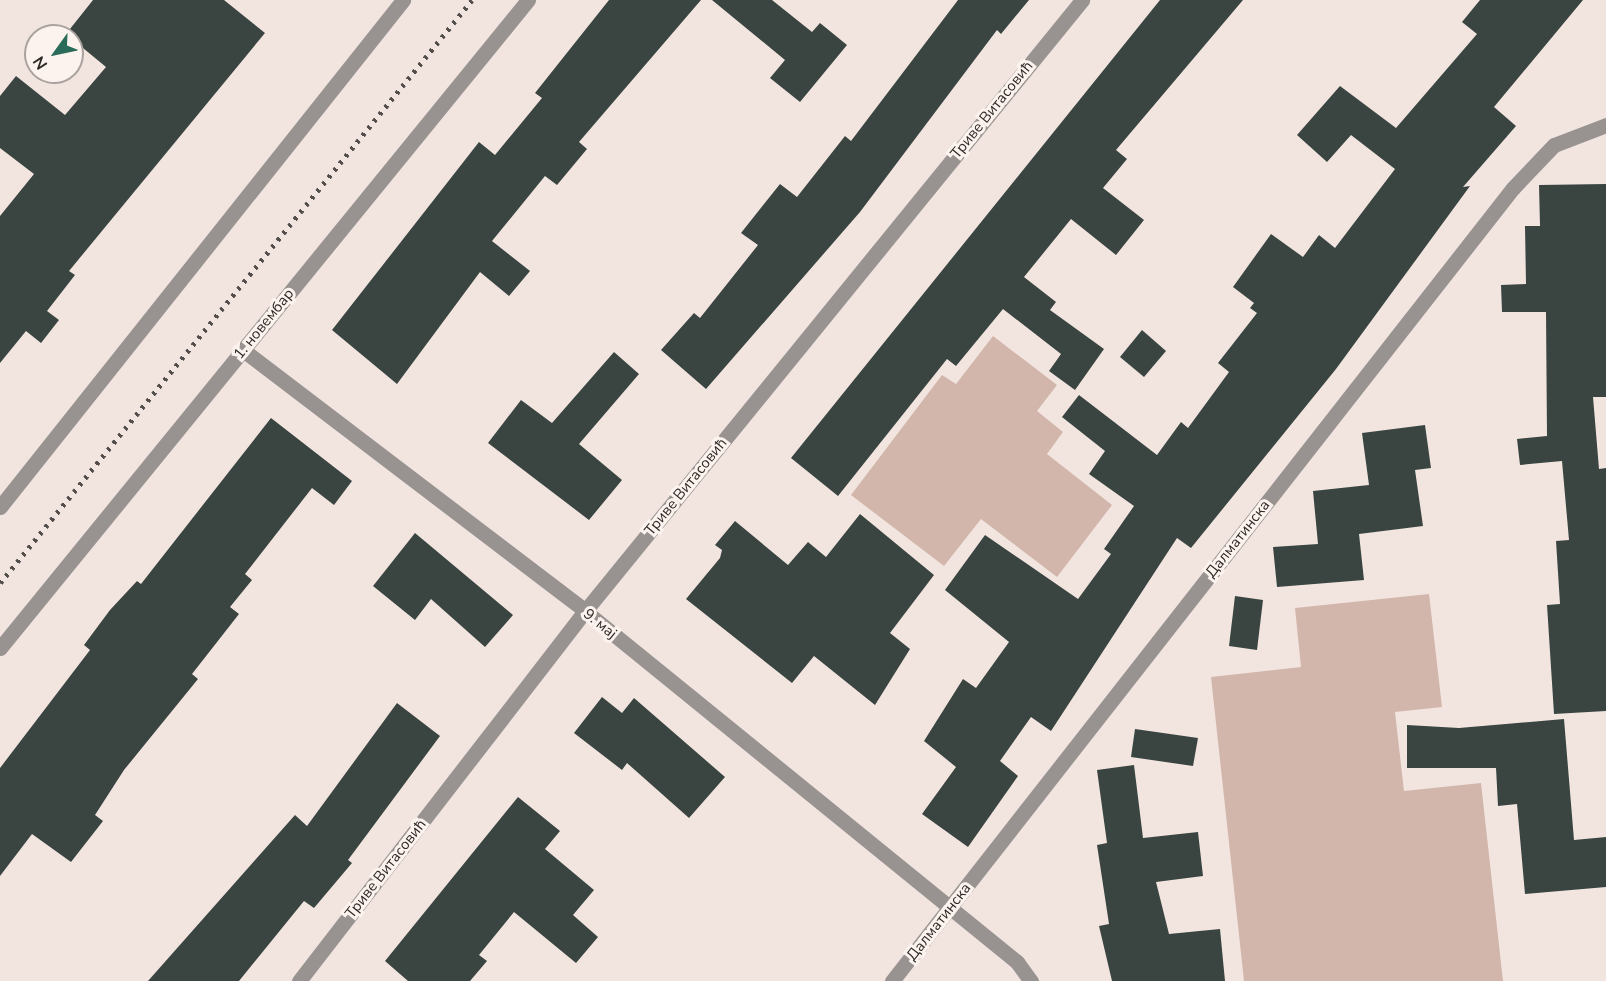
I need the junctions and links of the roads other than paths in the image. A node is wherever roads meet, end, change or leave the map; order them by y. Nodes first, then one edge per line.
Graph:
1 (403, 0) edge
2 (528, 0) edge
3 (1082, 0) edge
4 (1606, 125) edge
5 (243, 350) junction
6 (0, 507) edge
7 (585, 611) junction
8 (0, 648) edge
9 (950, 908) junction
10 (299, 981) edge
11 (892, 981) edge
12 (1031, 981) edge

1 - 6 street
2 - 5 street, 1. новембар
3 - 7 street, Триве Витасовић
4 - 9 street, Далматинска
5 - 7 street, 9. мај
5 - 8 street, 1. новембар
7 - 9 street, 9. мај
7 - 10 street, Триве Витасовић
9 - 11 street, Далматинска
9 - 12 street, 9. мај

